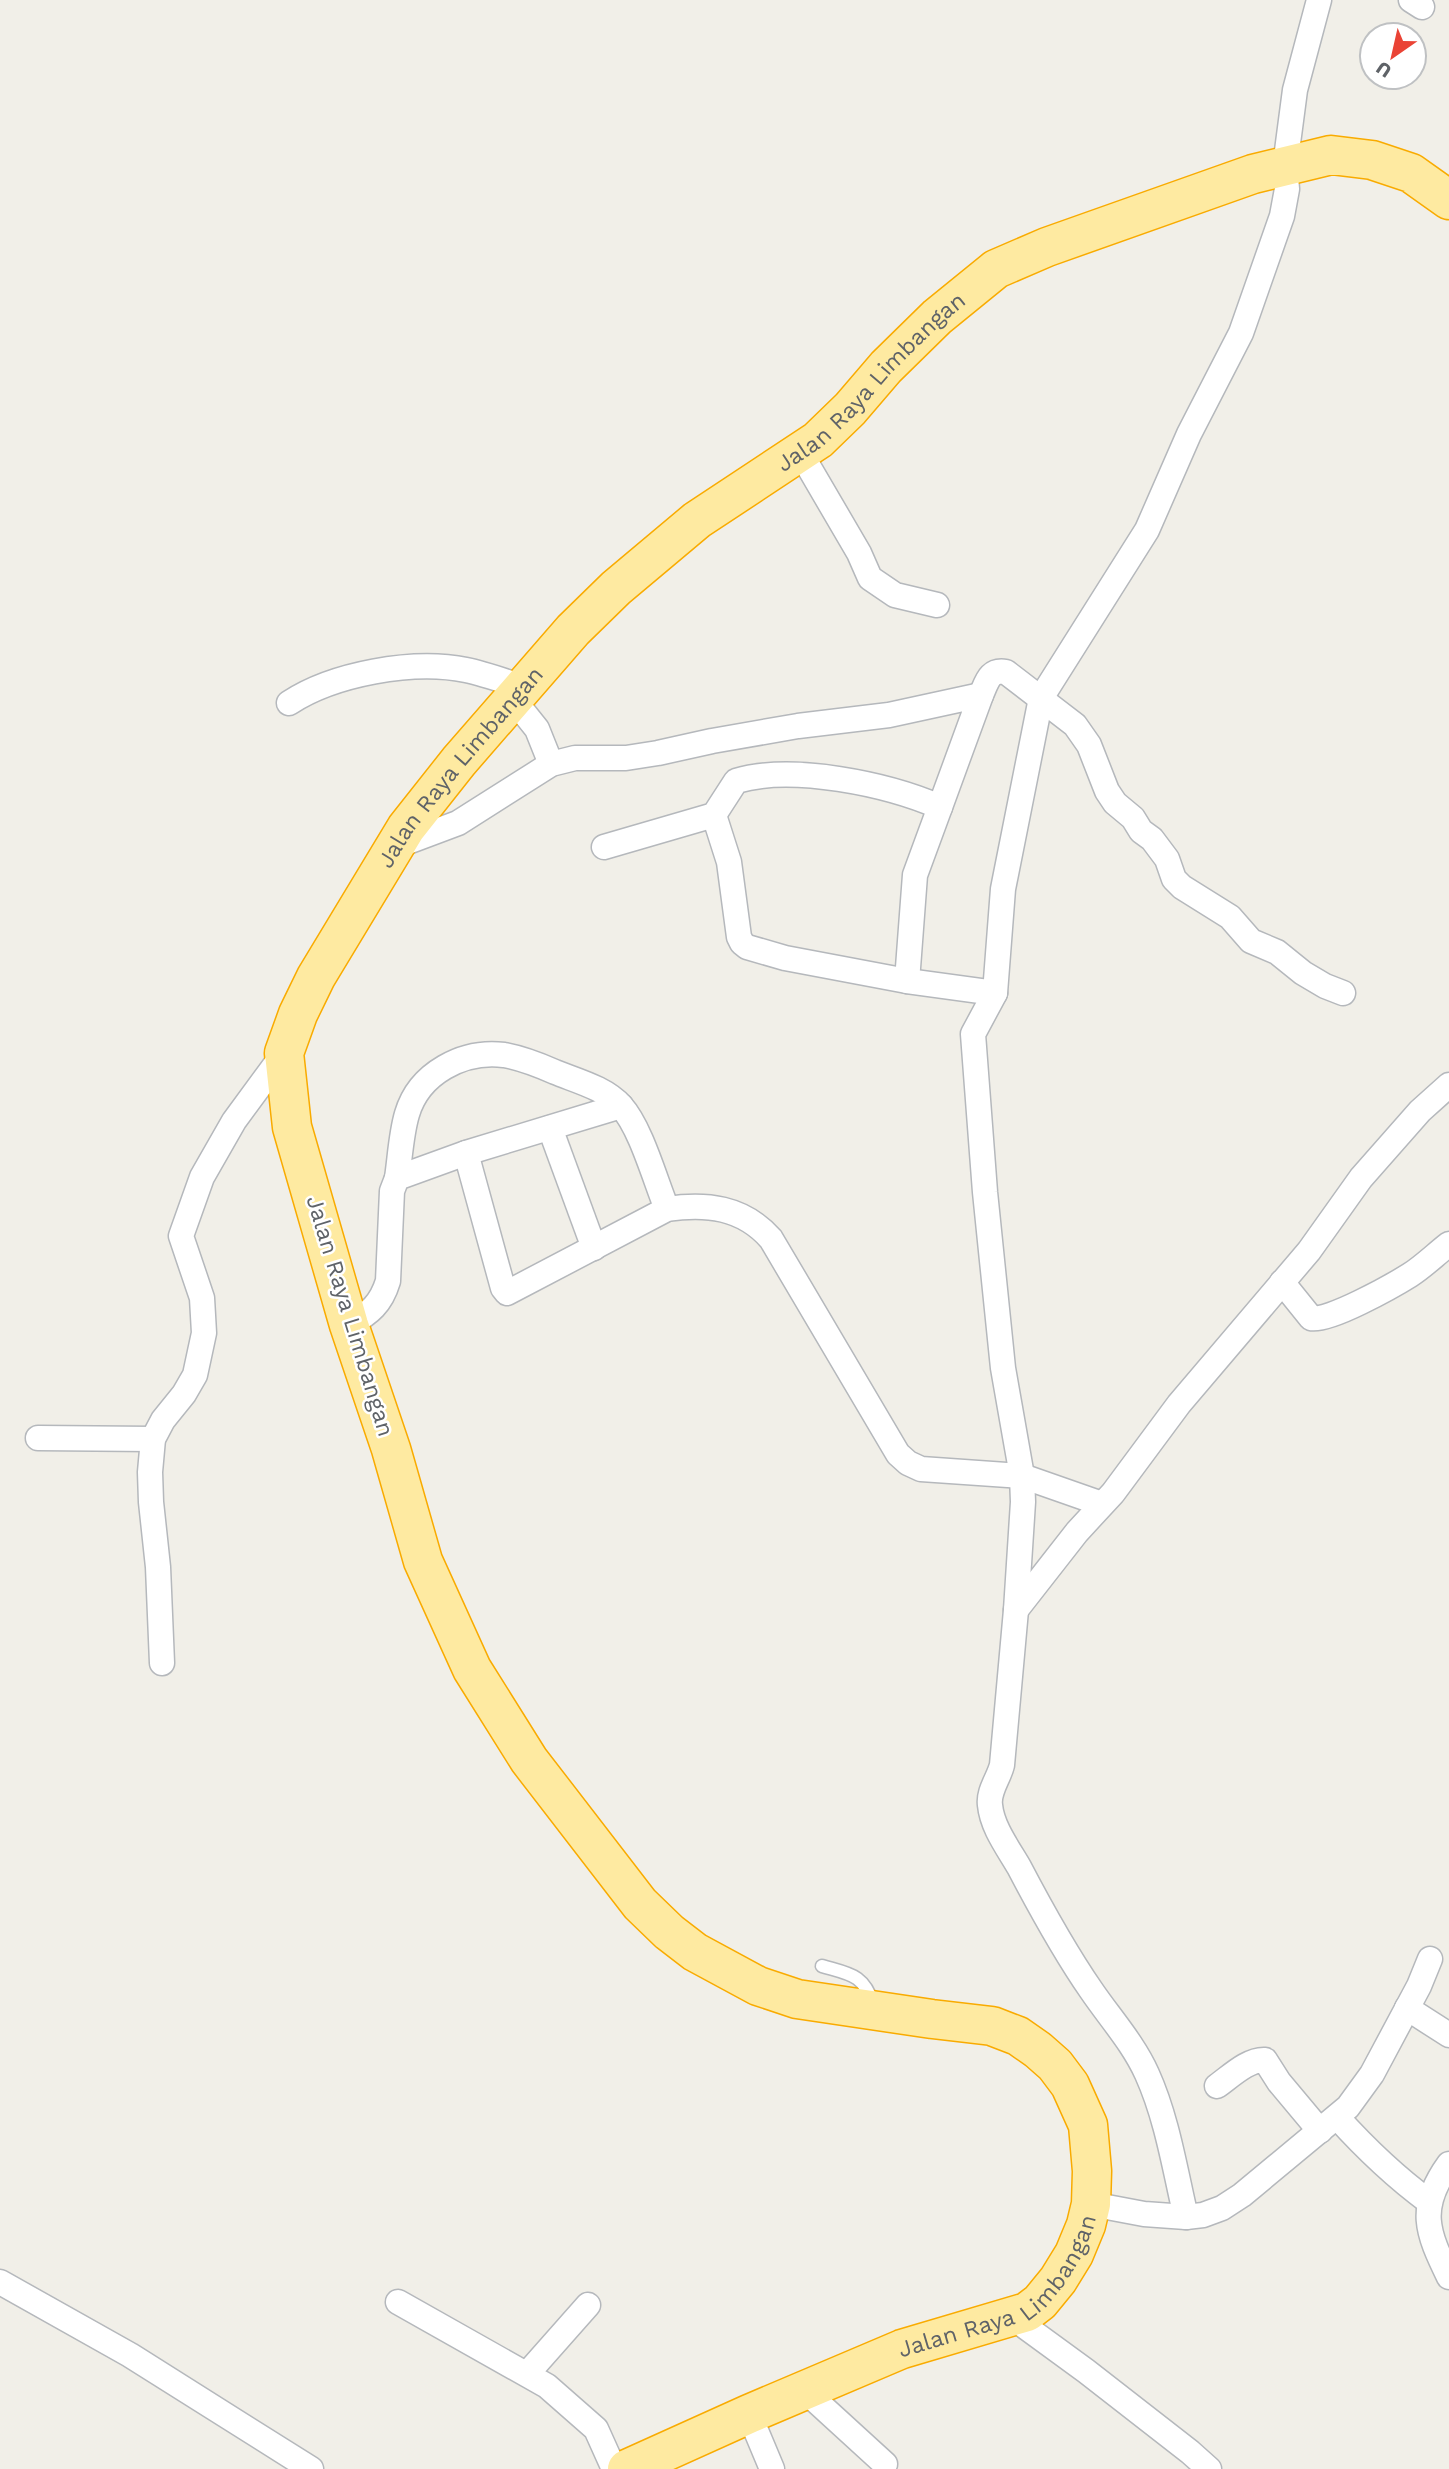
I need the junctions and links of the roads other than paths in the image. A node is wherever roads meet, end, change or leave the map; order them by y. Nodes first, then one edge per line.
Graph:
1 (1320, 0) edge
2 (1285, 166) junction
3 (1449, 200) edge
4 (800, 452) junction
5 (937, 605) dead end
6 (518, 693) junction
7 (981, 695) junction
8 (1041, 698) junction
9 (289, 704) dead end
10 (551, 764) junction
11 (940, 807) junction
12 (714, 816) junction
13 (604, 847) dead end
14 (393, 848) junction
15 (907, 981) junction
16 (995, 993) junction
17 (1343, 993) dead end
18 (284, 1053) junction
19 (1449, 1086) edge
20 (621, 1106) junction
21 (550, 1128) junction
22 (466, 1153) junction
23 (397, 1178) junction
24 (667, 1209) junction
25 (1449, 1244) edge
26 (594, 1248) junction
27 (1282, 1282) junction
28 (349, 1325) junction
29 (38, 1438) dead end
30 (153, 1439) junction
31 (1022, 1476) junction
32 (1102, 1504) junction
33 (1017, 1610) junction
34 (162, 1662) dead end
35 (1430, 1959) dead end
36 (822, 1966) dead end
37 (1407, 2008) junction
38 (875, 2011) junction
39 (1449, 2035) edge
40 (1217, 2086) dead end
41 (1329, 2124) junction
42 (1449, 2164) edge
43 (1428, 2201) junction
44 (1091, 2204) junction
45 (1186, 2217) junction
46 (1449, 2277) edge
47 (0, 2282) edge
48 (398, 2302) dead end
49 (589, 2305) dead end
50 (1012, 2317) junction
51 (527, 2375) junction
52 (804, 2390) junction
53 (749, 2413) junction
54 (885, 2464) dead end
55 (311, 2469) edge
56 (614, 2469) edge
57 (627, 2469) edge
58 (772, 2469) edge
59 (1209, 2469) edge

1 - 2 street
2 - 3 highway, Jalan Raya Limbangan
2 - 4 highway, Jalan Raya Limbangan
2 - 8 street
4 - 5 street
4 - 6 highway, Jalan Raya Limbangan
6 - 9 street
6 - 10 street
6 - 14 highway, Jalan Raya Limbangan
7 - 8 street
7 - 10 street
7 - 11 street
8 - 16 street
8 - 17 street
10 - 14 street
11 - 12 street
11 - 15 street
12 - 13 street
12 - 15 street
14 - 18 highway, Jalan Raya Limbangan
15 - 16 street
16 - 31 street
18 - 28 highway, Jalan Raya Limbangan
18 - 30 street
19 - 27 street
20 - 21 street
20 - 23 street
20 - 24 street
21 - 22 street
21 - 26 street
22 - 23 street
22 - 26 street
23 - 28 street
24 - 26 street
24 - 31 street
25 - 27 street
27 - 32 street
28 - 38 highway, Jalan Raya Limbangan
29 - 30 street
30 - 34 street
31 - 32 street
31 - 33 street
32 - 33 street
33 - 45 street
35 - 37 street
36 - 38 lane
37 - 39 street
37 - 41 street
38 - 44 highway, Jalan Raya Limbangan
40 - 41 street
41 - 43 street
41 - 45 street
42 - 43 street
43 - 46 street
44 - 45 street
44 - 50 highway, Jalan Raya Limbangan
47 - 55 street
48 - 51 street
49 - 51 street
50 - 52 highway, Jalan Raya Limbangan
50 - 59 street
51 - 56 street
52 - 53 highway, Jalan Raya Limbangan
52 - 54 street
53 - 57 highway, Jalan Raya Limbangan
53 - 58 street

